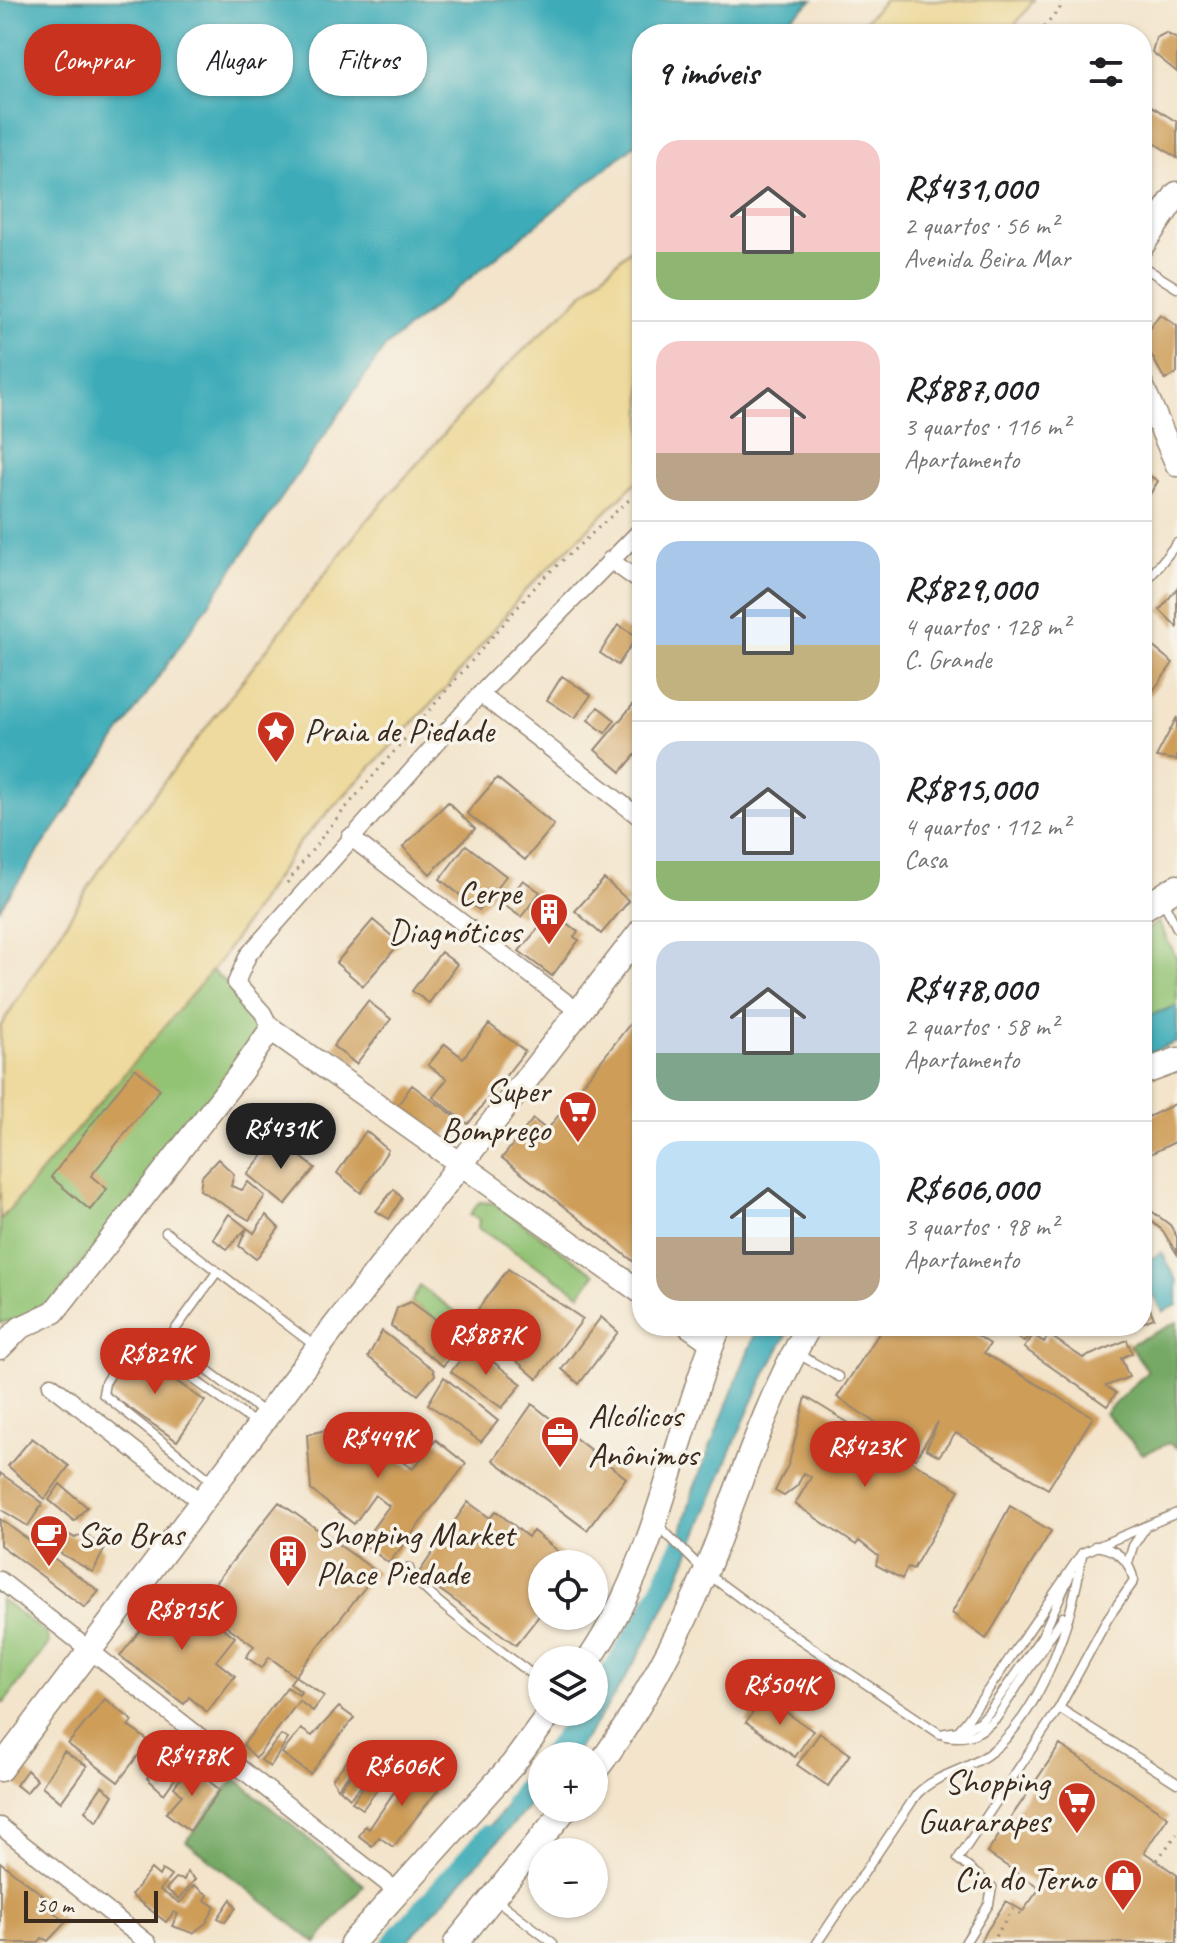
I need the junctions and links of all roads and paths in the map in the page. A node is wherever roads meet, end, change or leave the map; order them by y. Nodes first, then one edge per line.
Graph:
1 (1060, 0) edge
2 (1047, 24) edge
3 (1177, 194) edge
4 (1152, 230) edge
5 (1152, 272) edge
6 (1177, 288) edge
7 (1152, 408) edge
8 (1177, 465) edge
9 (632, 539) edge
10 (1177, 543) edge
11 (610, 560) junction
12 (1152, 574) edge
13 (632, 576) edge
14 (480, 694) junction
15 (632, 811) edge
16 (350, 837) junction
17 (1160, 897) edge
18 (1177, 928) edge
19 (632, 943) edge
20 (579, 1012) junction
21 (271, 1029) junction
22 (1177, 1060) edge
23 (1152, 1069) edge
24 (460, 1162) junction
25 (166, 1232) dead end
26 (217, 1272) junction
27 (632, 1281) edge
28 (715, 1336) edge
29 (804, 1336) edge
30 (0, 1348) edge
31 (318, 1348) junction
32 (795, 1352) junction
33 (839, 1377) dead end
34 (51, 1385) dead end
35 (263, 1421) junction
36 (208, 1494) junction
37 (1177, 1513) edge
38 (1146, 1526) junction
39 (662, 1528) junction
40 (1094, 1546) junction
41 (1078, 1557) junction
42 (1128, 1563) junction
43 (409, 1568) dead end
44 (705, 1572) junction
45 (0, 1580) edge
46 (1073, 1598) junction
47 (598, 1646) edge
48 (91, 1650) junction
49 (528, 1671) edge
50 (1059, 1708) junction
51 (541, 1726) edge
52 (958, 1731) junction
53 (940, 1734) junction
54 (608, 1751) edge
55 (0, 1769) edge
56 (1177, 1783) edge
57 (555, 1822) edge
58 (0, 1826) edge
59 (1177, 1834) edge
60 (1157, 1860) dead end
61 (397, 1891) junction
62 (494, 1898) junction
63 (1021, 1914) dead end
64 (148, 1943) edge
65 (352, 1943) edge
66 (456, 1943) edge
67 (553, 1943) edge
68 (817, 1943) edge
69 (965, 1943) edge
70 (991, 1943) edge

1 - 2 path
3 - 4 main road
5 - 6 lane
7 - 8 main road
9 - 11 street
10 - 12 lane
11 - 13 street
11 - 14 street
14 - 15 street
14 - 16 street
16 - 20 street
16 - 21 street
17 - 18 lane
19 - 20 main road
20 - 24 main road
21 - 24 main road
21 - 30 main road
22 - 23 main road
24 - 27 main road
24 - 31 main road
25 - 26 lane
26 - 31 lane
26 - 35 lane
28 - 39 main road
29 - 32 main road
31 - 35 main road
32 - 33 lane
32 - 44 main road
34 - 36 street
35 - 36 main road
35 - 36 lane
36 - 48 main road
37 - 38 lane
38 - 40 lane
38 - 42 lane
39 - 44 lane
39 - 47 main road
40 - 41 lane
40 - 42 lane
41 - 46 lane
41 - 52 lane
41 - 52 lane
42 - 50 lane
43 - 49 lane
44 - 53 lane
44 - 54 main road
45 - 48 street
46 - 53 lane
46 - 68 lane
48 - 55 main road
48 - 61 street
50 - 56 lane
50 - 69 lane
51 - 61 main road
52 - 53 lane
57 - 62 main road
58 - 64 street
59 - 60 path
61 - 65 main road
62 - 66 main road
62 - 67 lane
63 - 70 path

